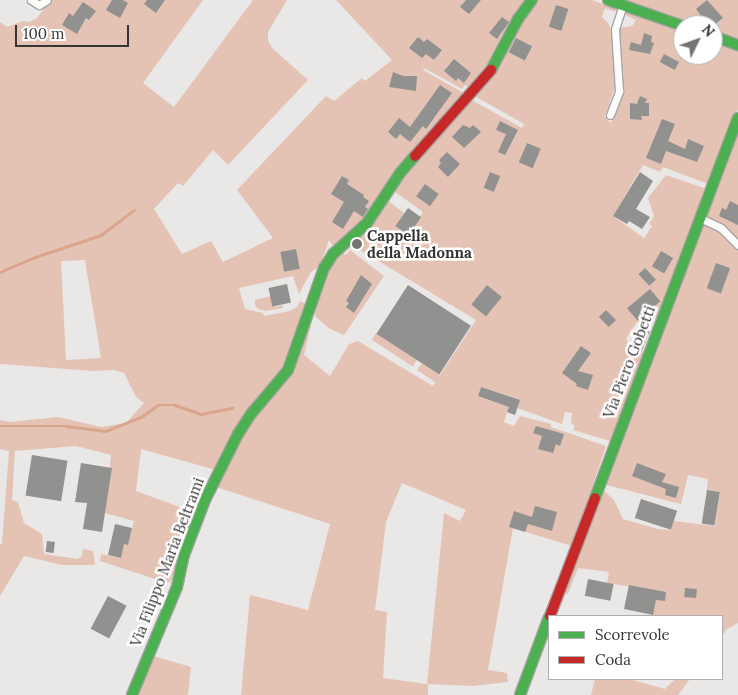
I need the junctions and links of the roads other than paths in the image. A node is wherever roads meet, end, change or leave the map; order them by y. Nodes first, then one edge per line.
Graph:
1 (31, 0) edge
2 (47, 0) edge
3 (532, 0) edge
4 (608, 0) edge
5 (623, 5) junction
6 (673, 22) edge
7 (723, 40) edge
8 (738, 45) edge
9 (610, 115) dead end
10 (738, 118) edge
11 (700, 218) junction
12 (738, 245) edge
13 (550, 615) edge
14 (548, 620) edge
15 (132, 695) edge
16 (520, 695) edge

1 - 2 street
3 - 15 street, Via Filippo Maria Beltrami
4 - 5 street
5 - 6 street
5 - 9 street
7 - 8 street
10 - 11 street, Via Piero Gobetti
11 - 12 street
11 - 13 street, Via Piero Gobetti
14 - 16 street, Via Piero Gobetti

